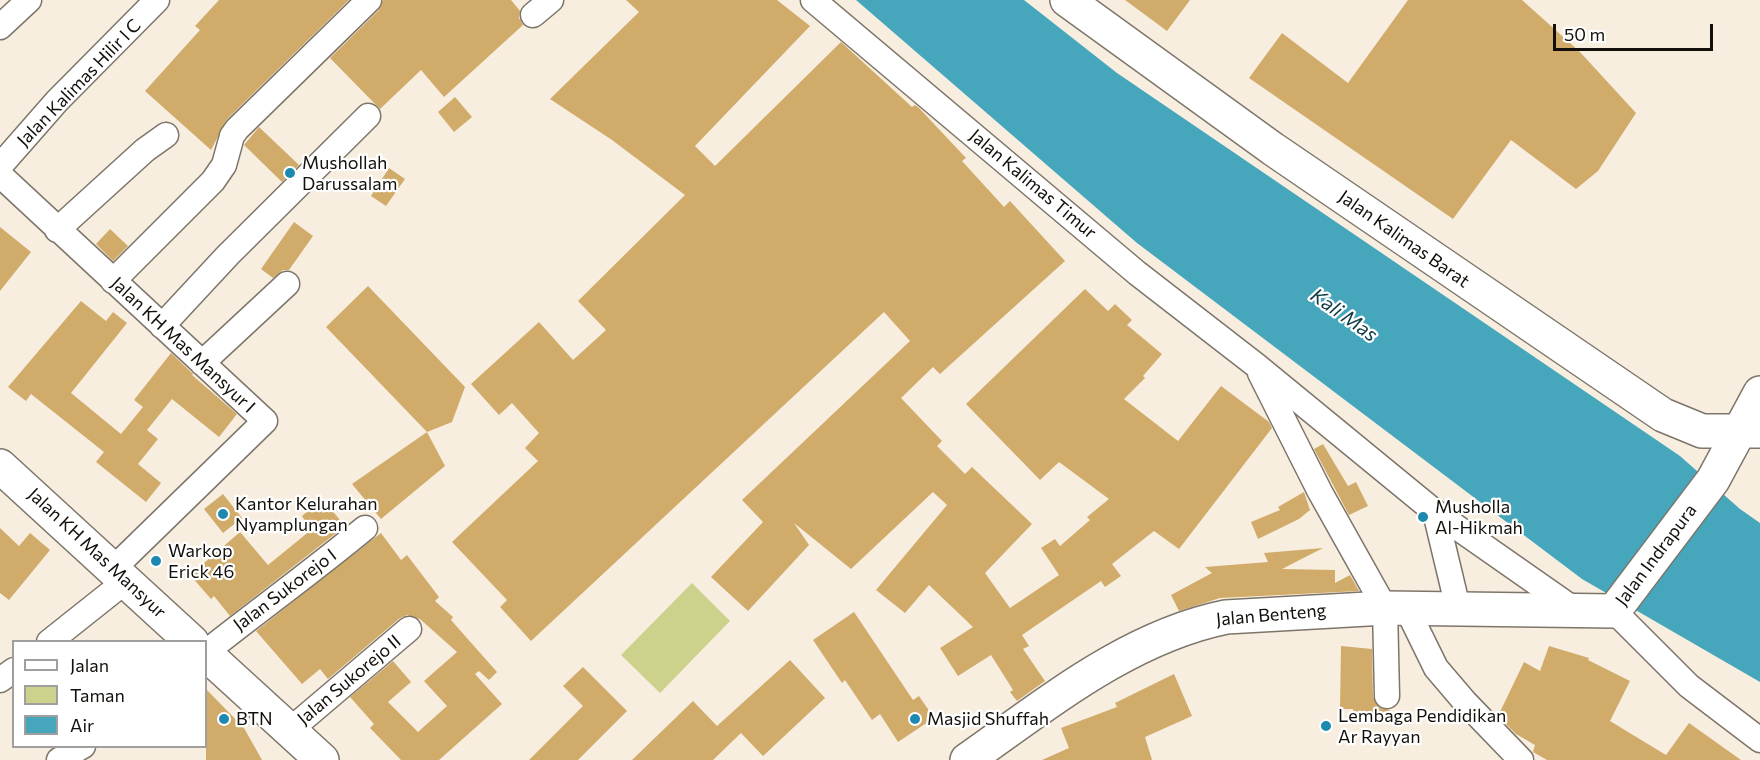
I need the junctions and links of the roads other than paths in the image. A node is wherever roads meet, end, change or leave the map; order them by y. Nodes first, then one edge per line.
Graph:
1 (29, 0) edge
2 (158, 0) edge
3 (369, 0) edge
4 (813, 0) edge
5 (1067, 0) edge
6 (0, 27) edge
7 (368, 116) dead end
8 (166, 135) dead end
9 (0, 166) edge
10 (0, 175) edge
11 (57, 230) junction
12 (113, 281) junction
13 (286, 284) dead end
14 (162, 326) junction
15 (202, 363) junction
16 (1257, 366) junction
17 (1760, 393) edge
18 (1750, 431) edge
19 (0, 466) edge
20 (1435, 512) junction
21 (365, 528) dead end
22 (120, 574) junction
23 (1618, 607) junction
24 (1396, 608) junction
25 (1458, 608) junction
26 (1578, 612) junction
27 (409, 629) dead end
28 (51, 640) edge
29 (190, 640) edge
30 (210, 663) edge
31 (1387, 696) dead end
32 (1760, 740) edge
33 (81, 748) edge
34 (306, 750) edge
35 (59, 760) edge
36 (967, 760) edge
37 (1521, 760) edge

1 - 6 street
2 - 9 street, Jalan Kalimas Hilir I C
3 - 12 street
4 - 16 street, Jalan Kalimas Timur
5 - 18 street, Jalan Kalimas Barat
7 - 14 street
8 - 11 street
10 - 11 street, Jalan KH Mas Mansyur I
11 - 12 street, Jalan KH Mas Mansyur I
12 - 14 street, Jalan KH Mas Mansyur I
13 - 15 street
14 - 15 street, Jalan KH Mas Mansyur I
15 - 22 street, Jalan KH Mas Mansyur I
16 - 20 street, Jalan Kalimas Timur
16 - 24 street, Jalan Kalimas Timur
17 - 18 street, Jalan Indrapura
18 - 23 street, Jalan Indrapura
19 - 22 street, Jalan KH Mas Mansyur
20 - 25 street
20 - 26 street, Jalan Kalimas Timur
21 - 30 street, Jalan Sukorejo I
22 - 28 street
22 - 29 street, Jalan KH Mas Mansyur
23 - 26 street, Jalan Benteng
23 - 32 street, Jalan Indrapura
24 - 25 street, Jalan Benteng
24 - 31 street
24 - 36 street, Jalan Benteng
24 - 37 street, Jalan Kalimas Timur
25 - 26 street, Jalan Benteng
27 - 34 street, Jalan Sukorejo II
30 - 34 street
33 - 35 street

